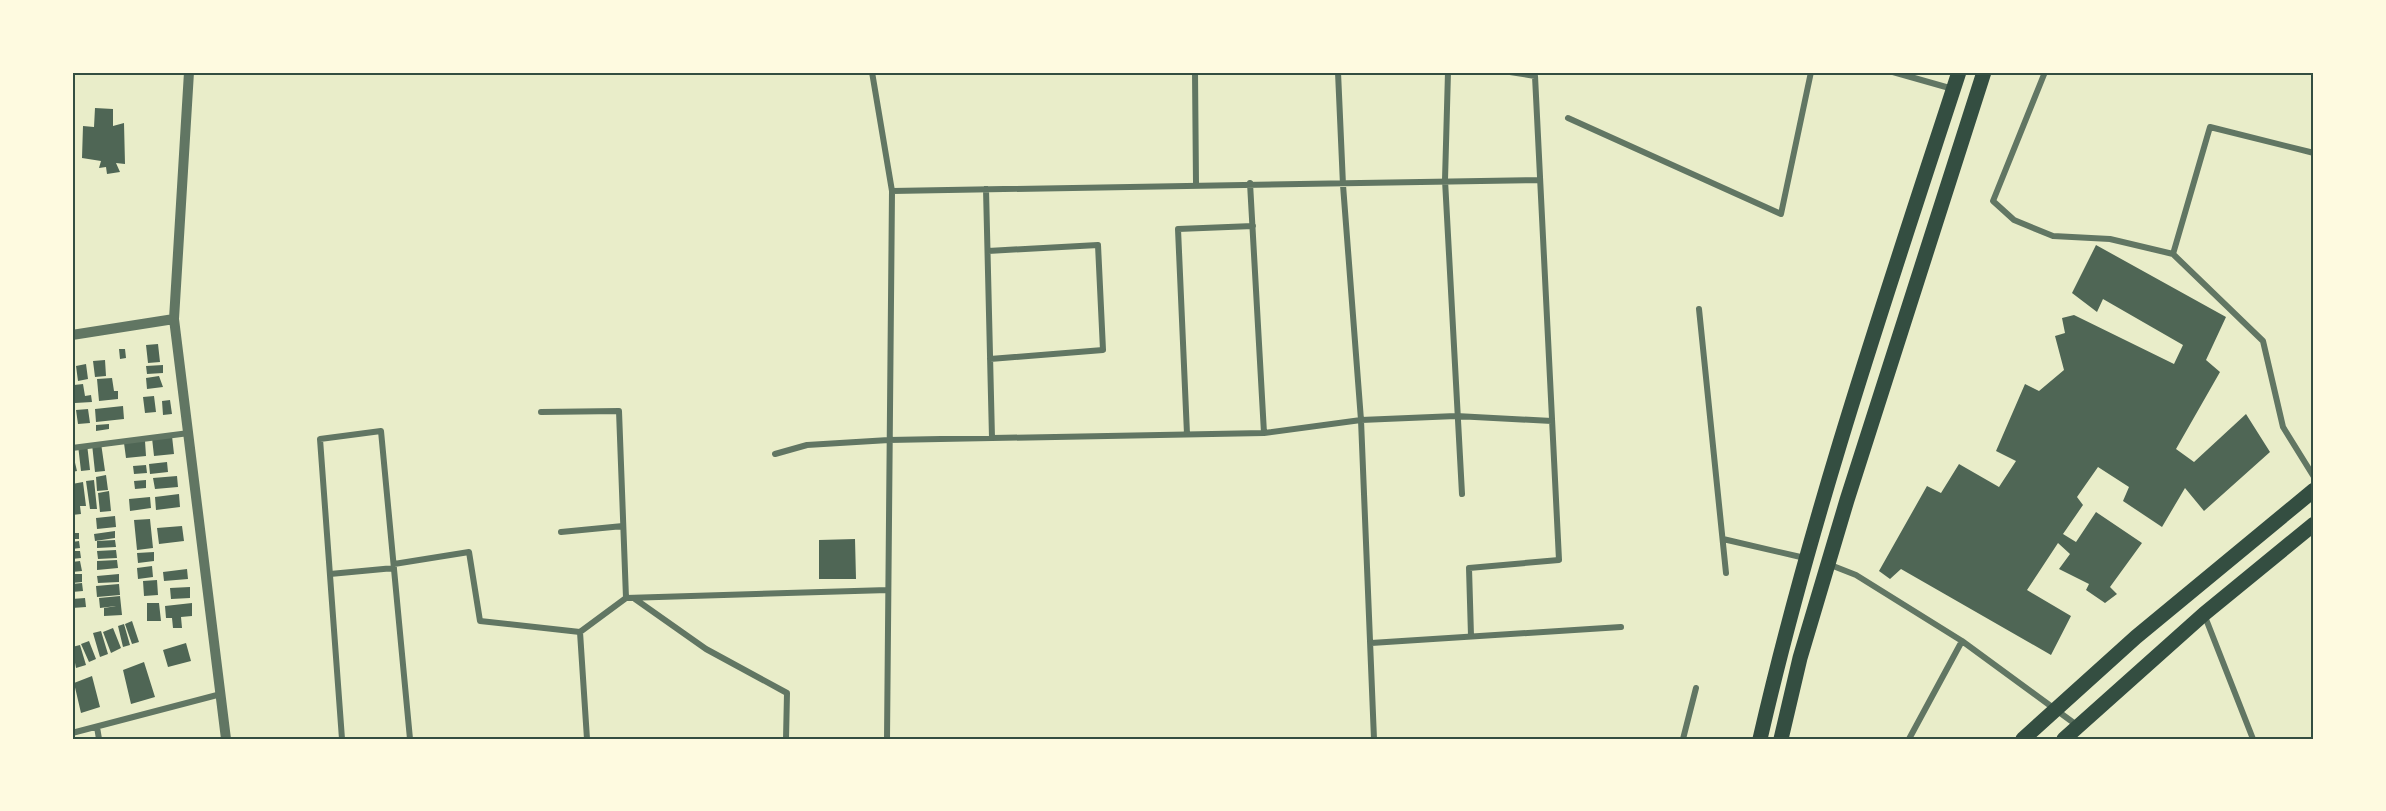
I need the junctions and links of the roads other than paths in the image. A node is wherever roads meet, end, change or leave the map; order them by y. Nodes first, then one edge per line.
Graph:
1 (189, 72) edge
2 (872, 72) edge
3 (1195, 72) edge
4 (1338, 72) edge
5 (1448, 72) edge
6 (1510, 72) edge
7 (1810, 72) edge
8 (1893, 72) edge
9 (1959, 72) edge
10 (1984, 72) edge
11 (2045, 72) edge
12 (1953, 89) junction
13 (1568, 118) dead end
14 (2314, 153) edge
15 (1445, 180) junction
16 (1540, 180) junction
17 (1250, 183) junction
18 (1196, 184) junction
19 (1343, 185) junction
20 (986, 189) junction
21 (892, 190) junction
22 (1253, 226) junction
23 (988, 250) junction
24 (2173, 254) junction
25 (1699, 309) dead end
26 (174, 319) junction
27 (72, 335) edge
28 (990, 359) junction
29 (541, 412) dead end
30 (1456, 416) junction
31 (1361, 420) junction
32 (1552, 421) junction
33 (189, 433) junction
34 (1264, 433) junction
35 (1187, 434) junction
36 (992, 438) junction
37 (889, 440) junction
38 (72, 448) edge
39 (775, 454) dead end
40 (2314, 477) edge
41 (2314, 490) edge
42 (1462, 494) dead end
43 (2314, 524) edge
44 (623, 526) junction
45 (561, 532) dead end
46 (1723, 539) junction
47 (1806, 558) junction
48 (1827, 564) junction
49 (394, 566) junction
50 (1726, 573) dead end
51 (330, 574) junction
52 (888, 590) junction
53 (626, 598) junction
54 (634, 598) junction
55 (2204, 614) junction
56 (1620, 627) dead end
57 (580, 632) junction
58 (1471, 636) junction
59 (1962, 641) junction
60 (1371, 643) junction
61 (1696, 688) dead end
62 (221, 694) junction
63 (2057, 710) junction
64 (2079, 726) junction
65 (97, 727) junction
66 (72, 733) edge
67 (99, 739) edge
68 (226, 739) edge
69 (342, 739) edge
70 (410, 739) edge
71 (586, 739) edge
72 (786, 739) edge
73 (887, 739) edge
74 (1374, 739) edge
75 (1683, 739) edge
76 (1760, 739) edge
77 (1782, 739) edge
78 (1908, 739) edge
79 (2023, 739) edge
80 (2064, 739) edge
81 (2253, 739) edge

1 - 26 street
2 - 21 street
3 - 18 street
4 - 19 street
5 - 15 street
6 - 16 street
7 - 13 street
8 - 12 street
9 - 12 main road
10 - 48 main road
11 - 24 street
12 - 47 main road
14 - 24 street
15 - 16 street
15 - 19 street
15 - 30 street
16 - 32 street
17 - 18 street
17 - 19 street
17 - 22 street
18 - 20 street
19 - 31 street
20 - 21 street
20 - 23 street
21 - 37 street
22 - 34 street
22 - 35 street
23 - 28 street
23 - 28 street
24 - 40 street
25 - 46 street
26 - 27 street
26 - 33 street
28 - 36 street
29 - 44 street
30 - 31 street
30 - 32 street
30 - 42 street
31 - 34 street
31 - 60 street
32 - 58 street
33 - 38 street
33 - 62 street
34 - 35 street
35 - 36 street
36 - 37 street
37 - 39 street
37 - 52 street
41 - 63 main road
43 - 55 main road
44 - 45 street
44 - 53 street
46 - 47 street
46 - 50 street
47 - 76 main road
48 - 59 street
48 - 77 main road
49 - 51 street
49 - 51 street
49 - 57 street
49 - 70 street
51 - 69 street
52 - 54 street
52 - 73 street
53 - 54 street
53 - 57 street
54 - 72 street
55 - 64 main road
55 - 81 street
56 - 58 street
57 - 71 street
58 - 60 street
59 - 63 street
59 - 78 street
60 - 74 street
61 - 75 street
62 - 65 street
62 - 68 street
63 - 64 street
63 - 79 main road
64 - 80 main road
65 - 66 street
65 - 67 street

